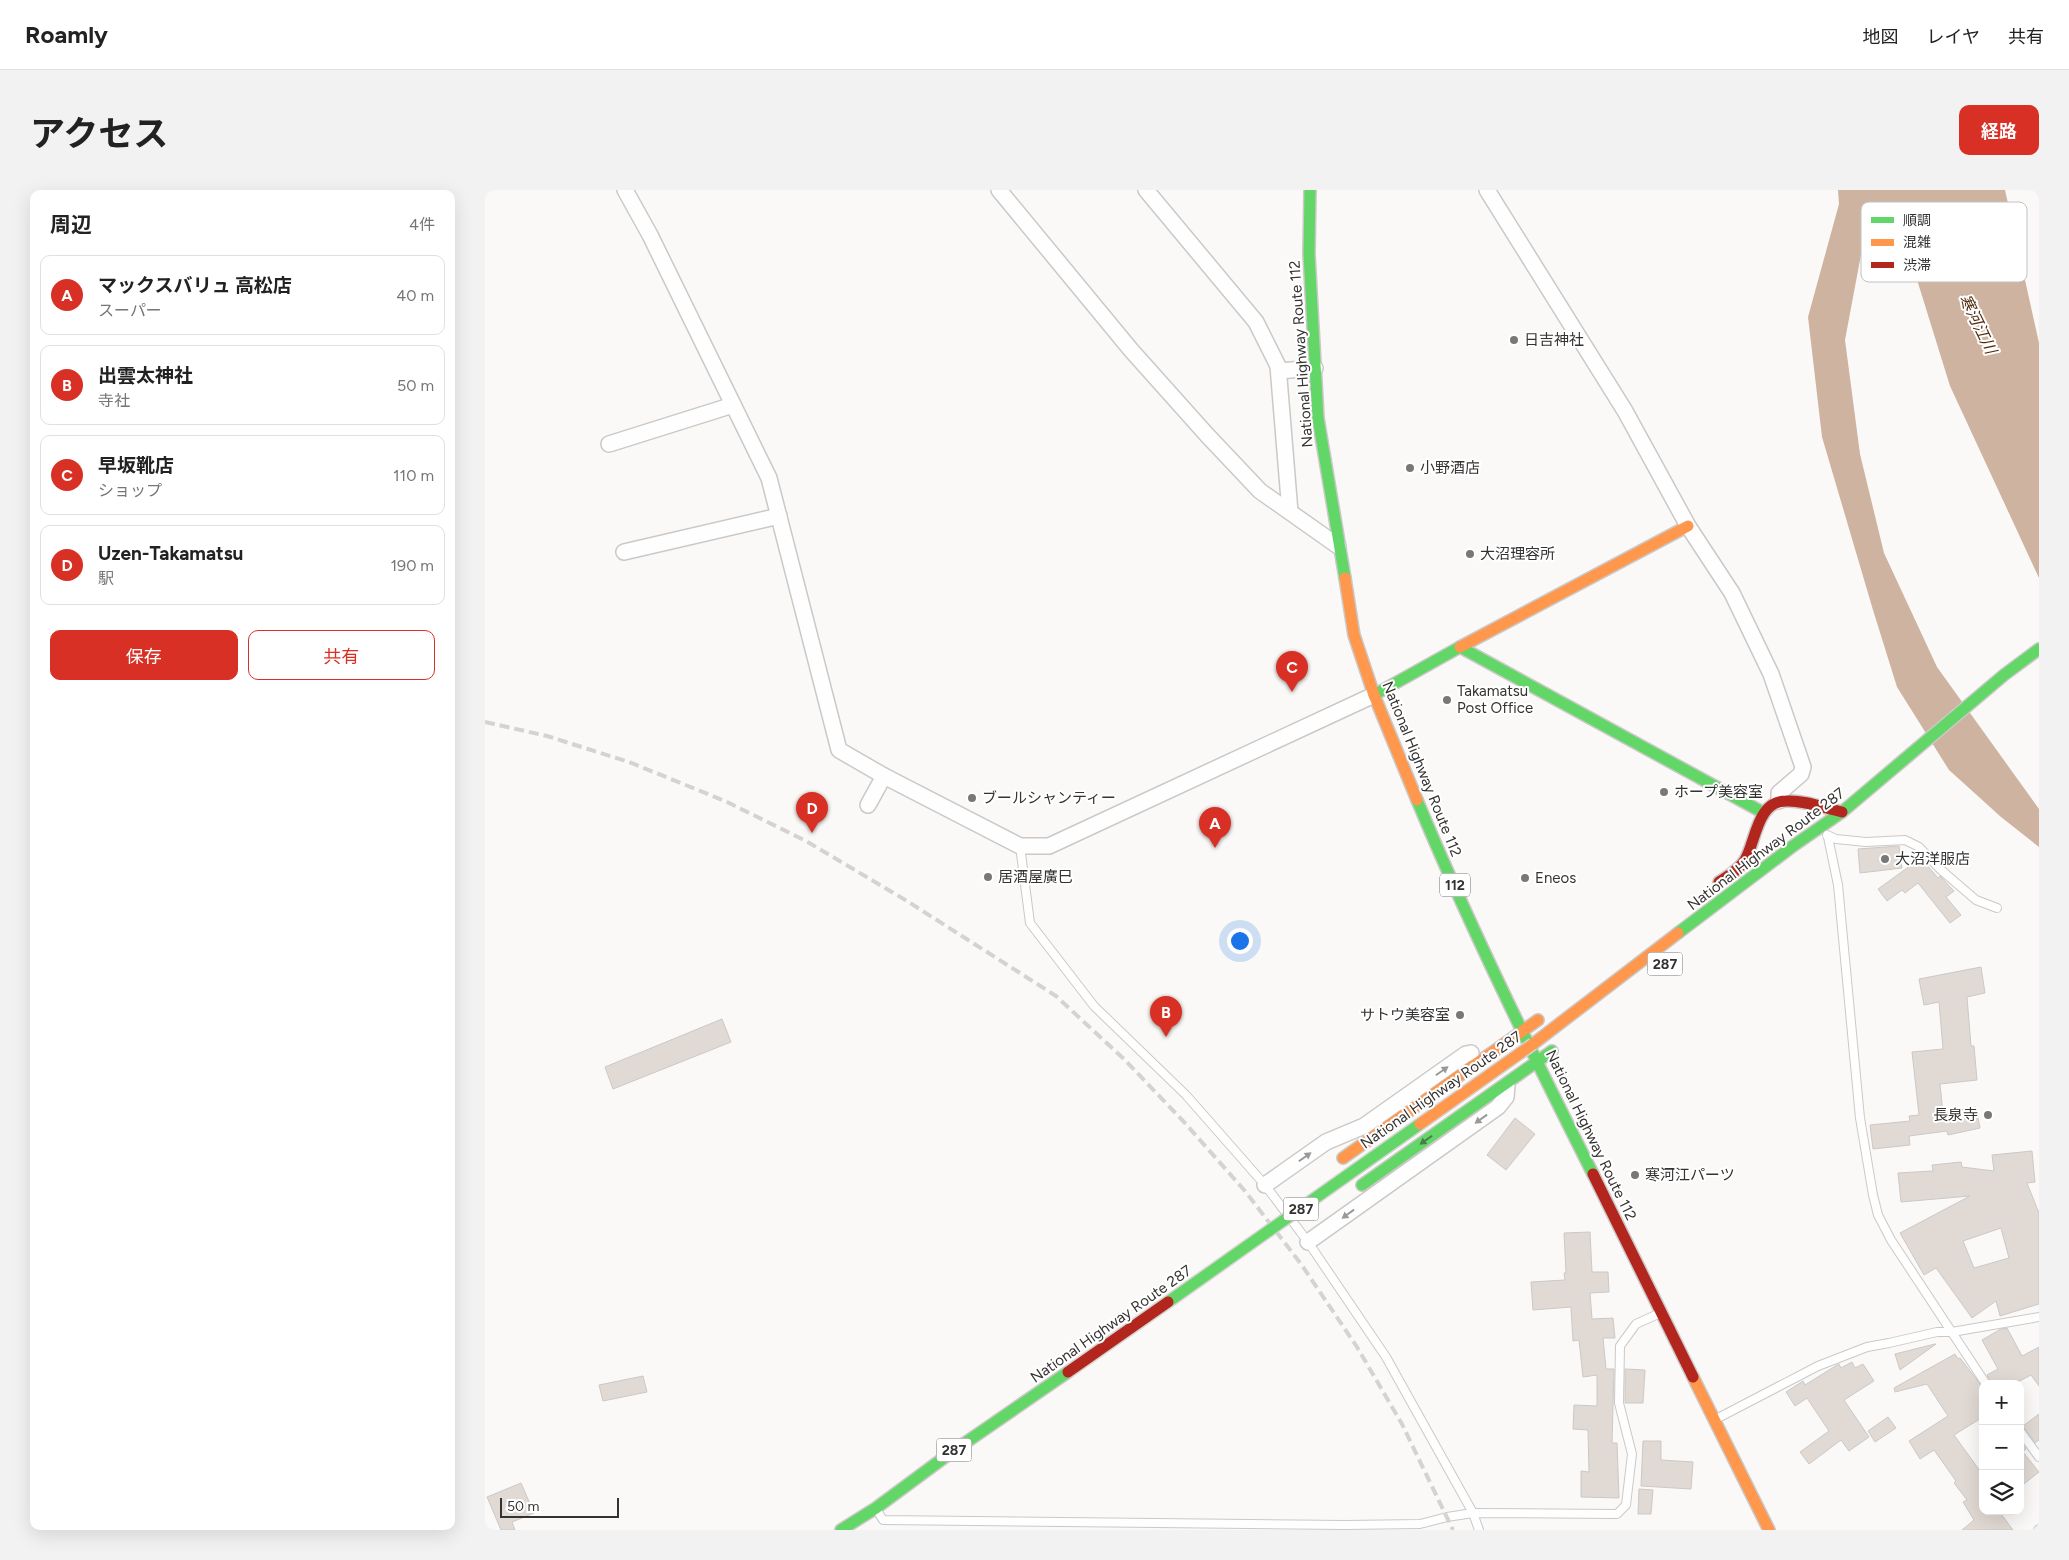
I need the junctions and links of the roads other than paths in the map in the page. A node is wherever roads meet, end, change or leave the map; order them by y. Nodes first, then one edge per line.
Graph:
1 (625, 190) edge
2 (999, 190) edge
3 (1146, 190) edge
4 (1310, 190) edge
5 (1487, 190) edge
6 (1315, 368) junction
7 (1279, 372) junction
8 (733, 405) junction
9 (609, 444) dead end
10 (1289, 512) junction
11 (779, 516) junction
12 (1688, 526) junction
13 (1338, 546) junction
14 (624, 552) dead end
15 (1460, 647) junction
16 (2039, 649) edge
17 (1374, 695) junction
18 (884, 776) junction
19 (1779, 801) junction
20 (868, 805) dead end
21 (1842, 812) junction
22 (1764, 813) junction
23 (1825, 832) junction
24 (1021, 846) junction
25 (1790, 862) dead end
26 (1709, 890) dead end
27 (1997, 908) dead end
28 (1546, 1014) dead end
29 (1523, 1031) junction
30 (1562, 1044) dead end
31 (1488, 1055) junction
32 (1537, 1062) junction
33 (1507, 1082) junction
34 (1339, 1161) dead end
35 (1265, 1184) junction
36 (1358, 1188) dead end
37 (1287, 1197) dead end
38 (1272, 1208) dead end
39 (1305, 1225) dead end
40 (1289, 1236) dead end
41 (1308, 1242) junction
42 (1663, 1312) junction
43 (2039, 1317) edge
44 (1952, 1332) junction
45 (1046, 1373) dead end
46 (1982, 1380) edge
47 (1716, 1420) junction
48 (992, 1424) junction
49 (2024, 1436) edge
50 (2039, 1457) edge
51 (876, 1508) junction
52 (1473, 1513) junction
53 (1421, 1527) edge
54 (841, 1530) edge
55 (1479, 1530) edge
56 (1769, 1530) edge

1 - 8 street
2 - 10 street
3 - 7 street
4 - 6 main road, National Highway Route 112 / 112
5 - 12 street
6 - 7 street
6 - 13 main road, National Highway Route 112 / 112
7 - 10 street
8 - 9 street
8 - 11 street
10 - 13 street
11 - 14 street
11 - 18 street
12 - 15 main road
12 - 19 street
13 - 17 main road, National Highway Route 112 / 112
15 - 17 main road
15 - 22 main road
16 - 21 main road, National Highway Route 287 / 287
17 - 24 street
17 - 29 main road, National Highway Route 112 / 112
18 - 20 street
18 - 24 street
19 - 21 main road
19 - 22 main road
21 - 23 main road, National Highway Route 287 / 287
22 - 26 main road
23 - 25 main road, 287
23 - 27 lane
23 - 44 lane
23 - 48 main road, National Highway Route 287 / 287, bridge
24 - 35 lane
28 - 29 main road
29 - 31 main road
29 - 32 main road, National Highway Route 112 / 112
30 - 32 main road
31 - 34 main road
35 -> 31 street
32 - 33 main road
32 - 42 main road, National Highway Route 112 / 112
33 -> 36 main road
33 -> 41 street
35 - 41 lane
37 - 38 main road, 287
39 - 40 main road, 287
41 - 52 lane
42 - 47 main road, National Highway Route 112 / 112
42 - 52 lane
43 - 44 lane
44 - 46 lane
44 - 47 lane
45 - 48 main road, 287
47 - 56 main road, National Highway Route 112 / 112
48 - 51 main road, National Highway Route 287 / 287
49 - 50 lane
51 - 53 lane
51 - 54 main road, National Highway Route 287 / 287
52 - 53 lane
52 - 55 lane

